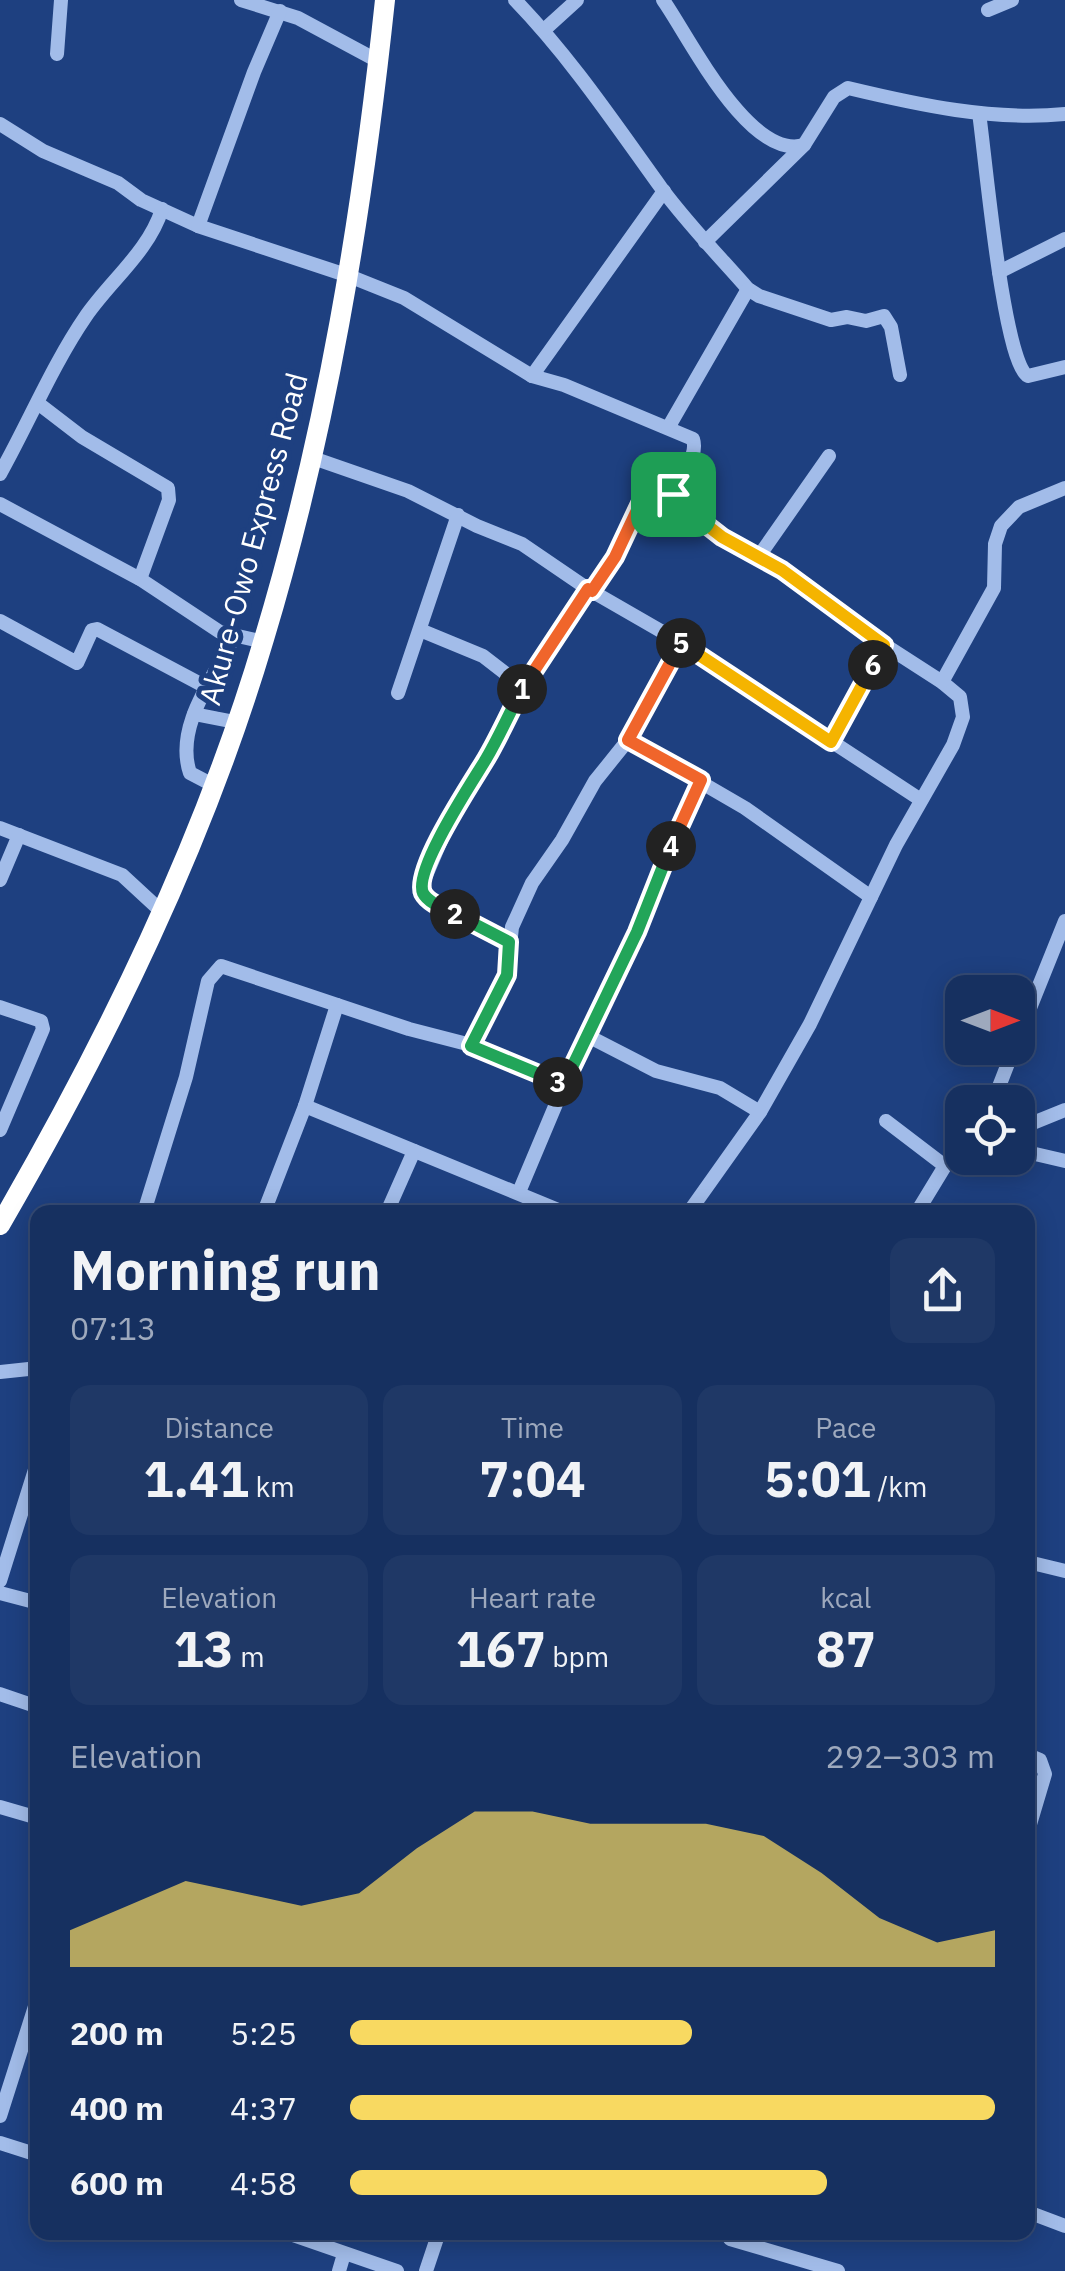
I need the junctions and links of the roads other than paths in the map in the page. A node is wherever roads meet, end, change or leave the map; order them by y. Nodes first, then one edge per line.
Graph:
1 (62, 0) edge
2 (241, 0) edge
3 (385, 0) edge
4 (515, 0) edge
5 (577, 0) edge
6 (663, 0) edge
7 (1012, 0) edge
8 (280, 10) junction
9 (988, 10) dead end
10 (544, 30) junction
11 (57, 54) dead end
12 (378, 61) junction
13 (979, 113) junction
14 (1065, 114) edge
15 (0, 124) edge
16 (804, 145) junction
17 (664, 191) junction
18 (162, 209) junction
19 (177, 216) junction
20 (157, 226) junction
21 (198, 226) junction
22 (1065, 239) edge
23 (705, 242) junction
24 (1000, 272) junction
25 (349, 276) junction
26 (748, 288) junction
27 (1065, 367) edge
28 (900, 375) dead end
29 (532, 376) junction
30 (39, 404) junction
31 (668, 428) junction
32 (829, 456) dead end
33 (313, 458) junction
34 (0, 474) edge
35 (1065, 488) edge
36 (673, 494) junction
37 (0, 504) edge
38 (458, 515) junction
39 (759, 556) junction
40 (140, 578) junction
41 (590, 590) junction
42 (0, 621) edge
43 (420, 630) junction
44 (235, 635) junction
45 (264, 642) junction
46 (680, 642) junction
47 (884, 645) junction
48 (942, 682) junction
49 (523, 687) junction
50 (208, 688) junction
51 (398, 692) dead end
52 (194, 714) junction
53 (236, 722) junction
54 (628, 740) junction
55 (831, 742) junction
56 (701, 780) junction
57 (213, 785) junction
58 (921, 800) junction
59 (0, 828) edge
60 (19, 835) junction
61 (0, 880) edge
62 (871, 897) junction
63 (162, 911) junction
64 (1065, 921) edge
65 (509, 942) junction
66 (1035, 996) edge
67 (337, 1005) junction
68 (0, 1006) edge
69 (586, 1035) junction
70 (471, 1046) junction
71 (564, 1084) junction
72 (305, 1106) junction
73 (1065, 1110) edge
74 (760, 1112) junction
75 (886, 1121) dead end
76 (1035, 1122) edge
77 (0, 1130) edge
78 (414, 1150) junction
79 (1035, 1154) edge
80 (1065, 1161) edge
81 (945, 1166) joint
82 (519, 1192) junction
83 (146, 1205) edge
84 (267, 1205) edge
85 (390, 1205) edge
86 (548, 1205) edge
87 (695, 1205) edge
88 (921, 1205) edge
89 (0, 1225) edge
90 (30, 1369) edge
91 (0, 1372) edge
92 (30, 1485) edge
93 (1035, 1564) edge
94 (1065, 1571) edge
95 (0, 1580) edge
96 (0, 1593) edge
97 (30, 1601) edge
98 (0, 1694) edge
99 (30, 1703) edge
100 (1035, 1758) edge
101 (0, 1808) edge
102 (1035, 1808) edge
103 (30, 1816) edge
104 (30, 2022) edge
105 (0, 2116) edge
106 (0, 2143) edge
107 (30, 2152) edge
108 (1035, 2215) edge
109 (1065, 2226) edge
110 (306, 2240) edge
111 (436, 2240) edge
112 (733, 2240) edge
113 (344, 2254) junction
114 (338, 2271) edge
115 (398, 2271) edge
116 (426, 2271) edge
117 (838, 2271) edge

1 - 11 street
2 - 8 street
3 - 12 highway, Akure-Owo Express Road
4 - 10 street
5 - 10 street
6 - 16 street
7 - 9 street
8 - 12 street
8 - 21 street
10 - 17 street
12 - 25 highway, Akure-Owo Express Road
13 - 14 street
13 - 16 street
13 - 24 street
15 - 18 street
16 - 23 street
17 - 23 street
17 - 29 street
18 - 19 street
18 - 20 street
19 - 20 street
19 - 21 street
20 - 30 street
21 - 25 street
22 - 24 street
23 - 26 street
24 - 27 street
25 - 29 street
25 - 33 highway, Akure-Owo Express Road
26 - 28 street
26 - 31 street
29 - 31 street
30 - 34 street
30 - 40 street
31 - 36 street
32 - 39 street
33 - 38 street
33 - 45 highway, Akure-Owo Express Road
35 - 48 street
36 - 39 street
36 - 41 street
37 - 40 street
38 - 41 street
38 - 43 street
39 - 47 street
40 - 44 street
41 - 46 street
41 - 49 street
42 - 50 street
43 - 49 street
43 - 51 street
44 - 45 street
44 - 50 street
45 - 53 highway, Akure-Owo Express Road
46 - 54 street
46 - 55 street
47 - 48 street
47 - 55 street
48 - 58 street
49 - 65 street
50 - 52 street
52 - 53 street
52 - 57 street
53 - 57 highway, Akure-Owo Express Road
54 - 56 street
54 - 65 street
55 - 58 street
56 - 62 street
56 - 69 street
57 - 63 highway, Akure-Owo Express Road
58 - 62 street
59 - 60 street
60 - 61 street
60 - 63 street
62 - 74 street
63 - 89 highway, Akure-Owo Express Road
64 - 66 street
65 - 70 street
67 - 70 street
67 - 72 street
67 - 83 street
68 - 77 street
69 - 71 street
69 - 74 street
70 - 71 street
71 - 82 street
72 - 78 street
72 - 84 street
73 - 76 street
74 - 87 street
75 - 81 street
78 - 82 street
78 - 85 street
79 - 80 street
81 - 88 street
82 - 86 street
90 - 91 street
92 - 95 street
93 - 94 street
96 - 97 street
98 - 99 street
100 - 102 street
101 - 103 street
104 - 105 street
106 - 107 street
108 - 109 street
110 - 113 street
111 - 116 street
112 - 117 street
113 - 114 street
113 - 115 street

